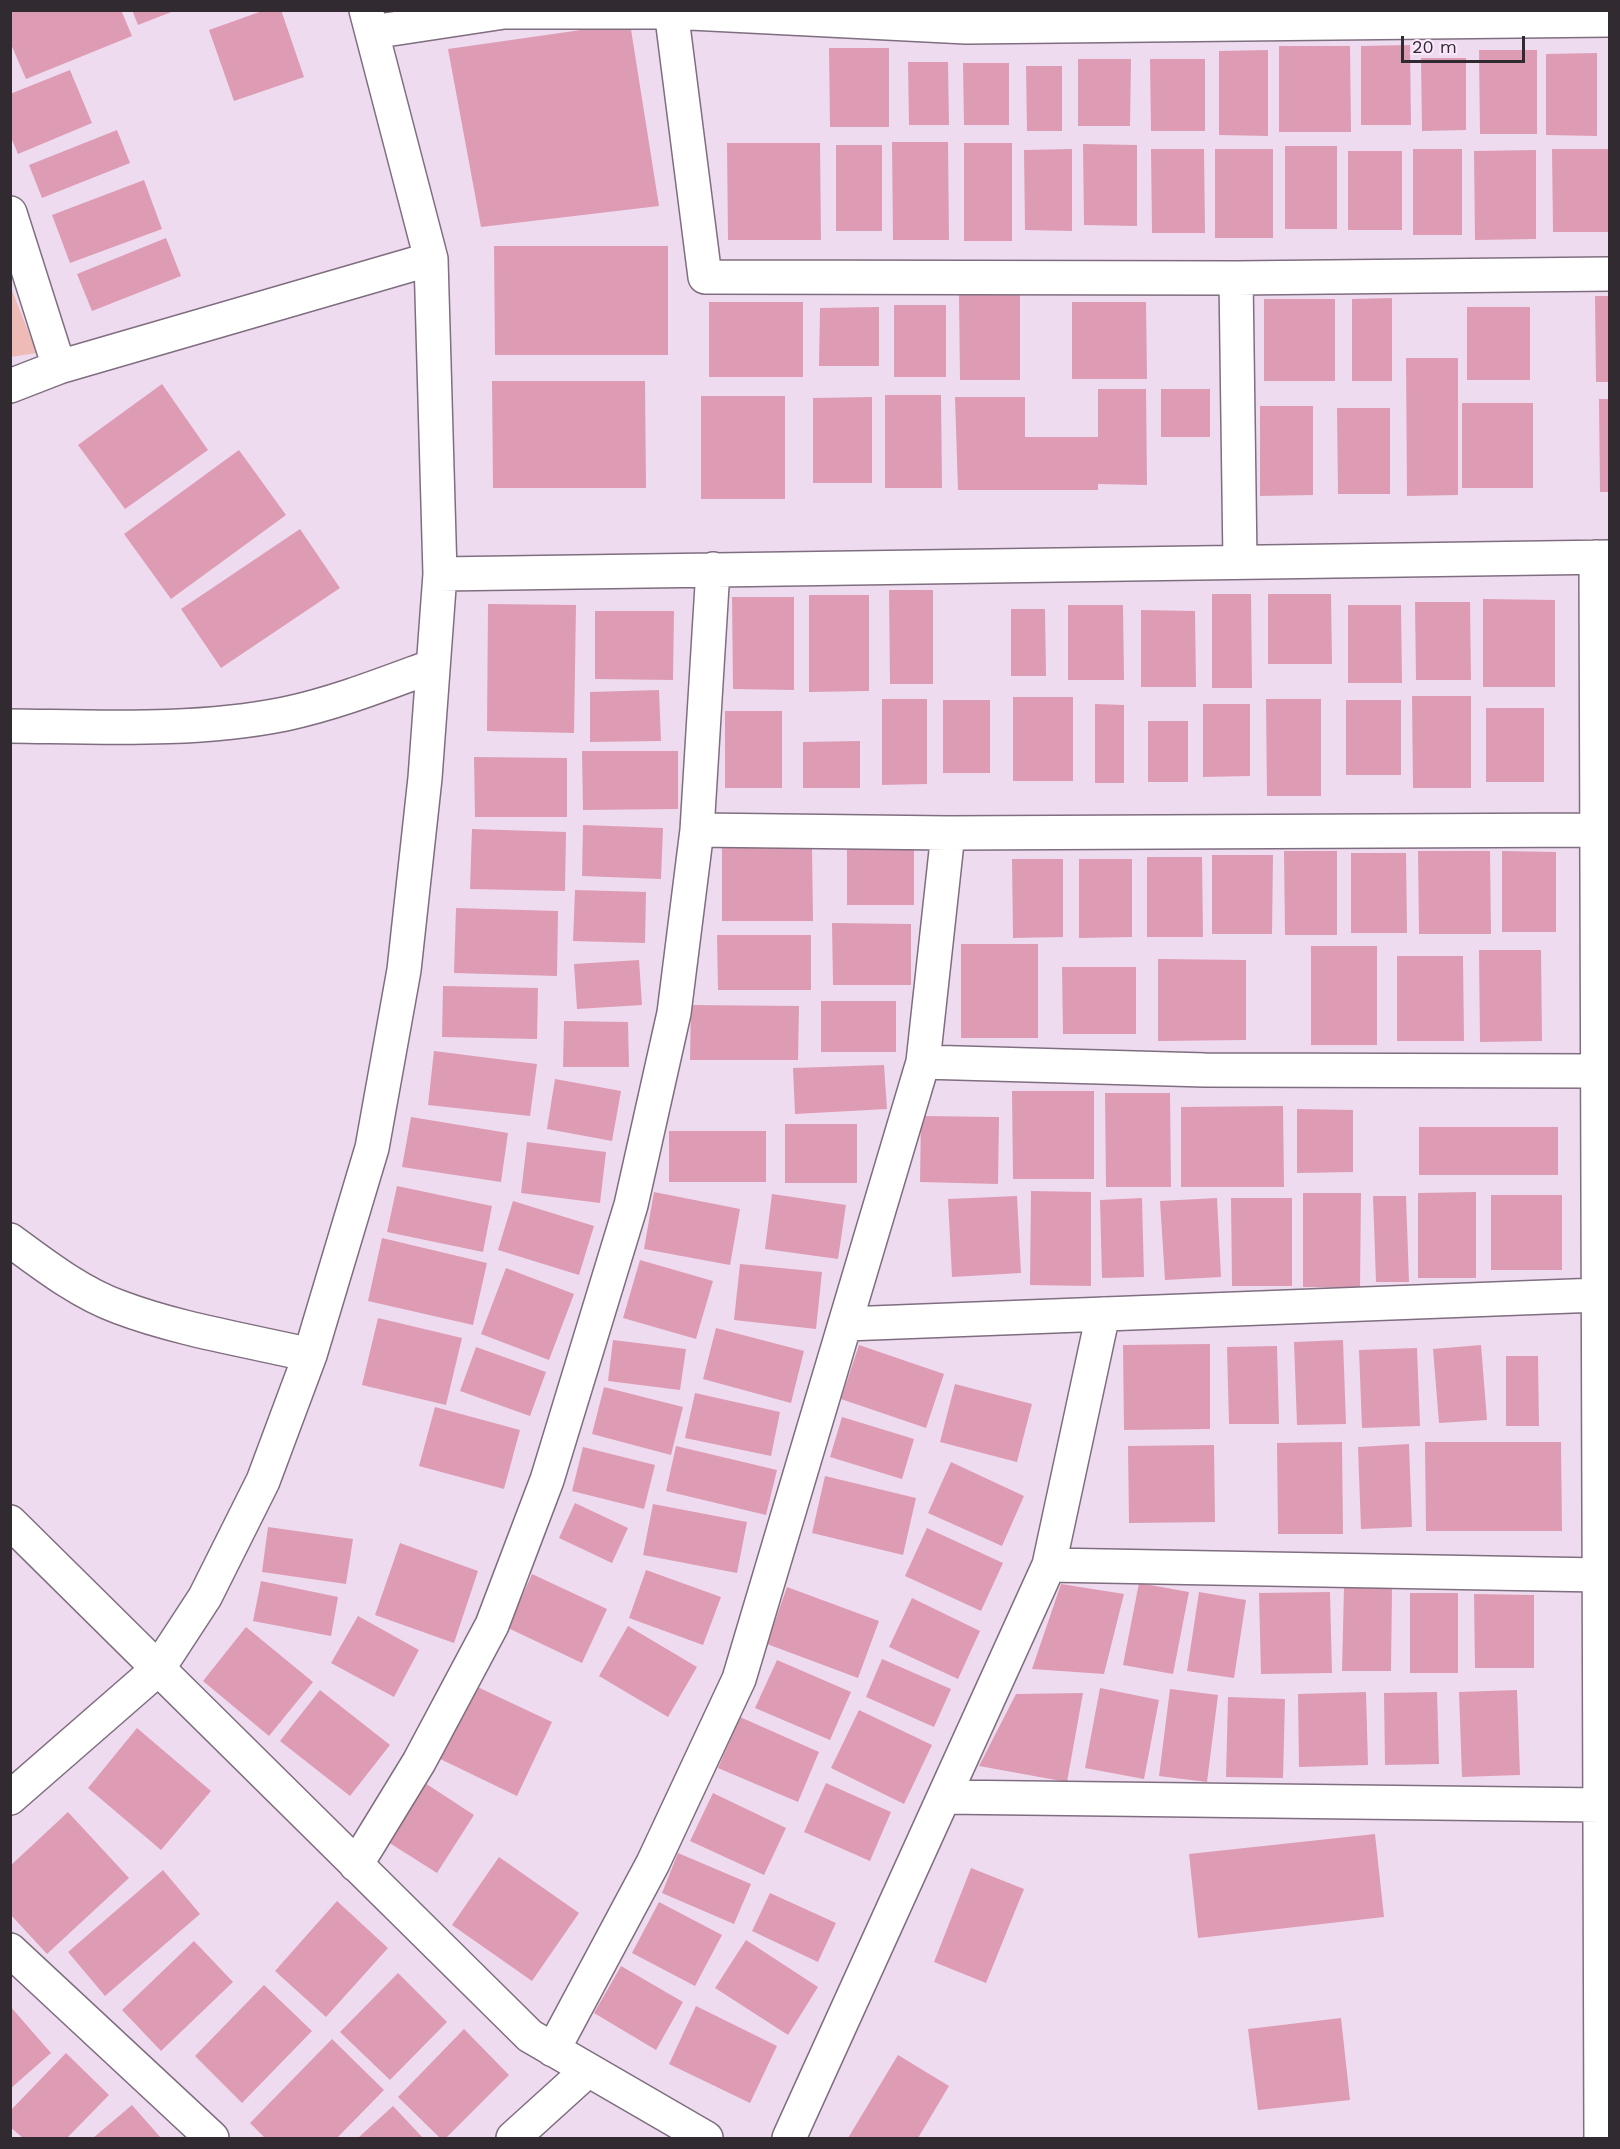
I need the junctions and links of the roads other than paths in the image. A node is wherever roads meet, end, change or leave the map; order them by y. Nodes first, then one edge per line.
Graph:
1 (671, 11) edge
2 (1610, 20) edge
3 (369, 21) edge
4 (10, 213) edge
5 (432, 260) junction
6 (1610, 274) edge
7 (1236, 278) junction
8 (59, 367) junction
9 (10, 386) edge
10 (1603, 557) edge
11 (1240, 562) junction
12 (713, 569) junction
13 (440, 574) junction
14 (433, 666) junction
15 (10, 726) edge
16 (697, 830) junction
17 (1596, 830) junction
18 (948, 833) junction
19 (923, 1062) junction
20 (1597, 1071) junction
21 (10, 1240) edge
22 (1598, 1295) junction
23 (1103, 1314) junction
24 (846, 1324) junction
25 (310, 1355) junction
26 (10, 1522) edge
27 (1049, 1565) junction
28 (1599, 1575) junction
29 (158, 1669) junction
30 (944, 1797) junction
31 (10, 1798) edge
32 (1600, 1805) junction
33 (356, 1865) junction
34 (10, 1950) edge
35 (553, 2049) junction
36 (588, 2070) junction
37 (212, 2139) edge
38 (513, 2139) edge
39 (706, 2139) edge
40 (789, 2139) edge
41 (1601, 2139) edge

1 - 2 street
1 - 3 street
1 - 7 street
3 - 5 street
4 - 8 street
5 - 8 street
5 - 13 street
6 - 7 street
7 - 11 street
8 - 9 street
10 - 11 street
10 - 17 street
11 - 12 street
12 - 13 street
12 - 16 street
13 - 14 street
14 - 15 street
14 - 25 street
16 - 18 street
16 - 33 street
17 - 18 street
17 - 20 street
18 - 19 street
19 - 20 street
19 - 24 street
20 - 22 street
21 - 25 street
22 - 23 street
22 - 28 street
23 - 24 street
23 - 27 street
24 - 35 street
25 - 29 street
26 - 29 street
27 - 28 street
27 - 30 street
28 - 32 street
29 - 31 street
29 - 33 street
30 - 32 street
30 - 40 street
32 - 41 street
33 - 35 street
34 - 37 street
35 - 36 street
36 - 38 street
36 - 39 street

